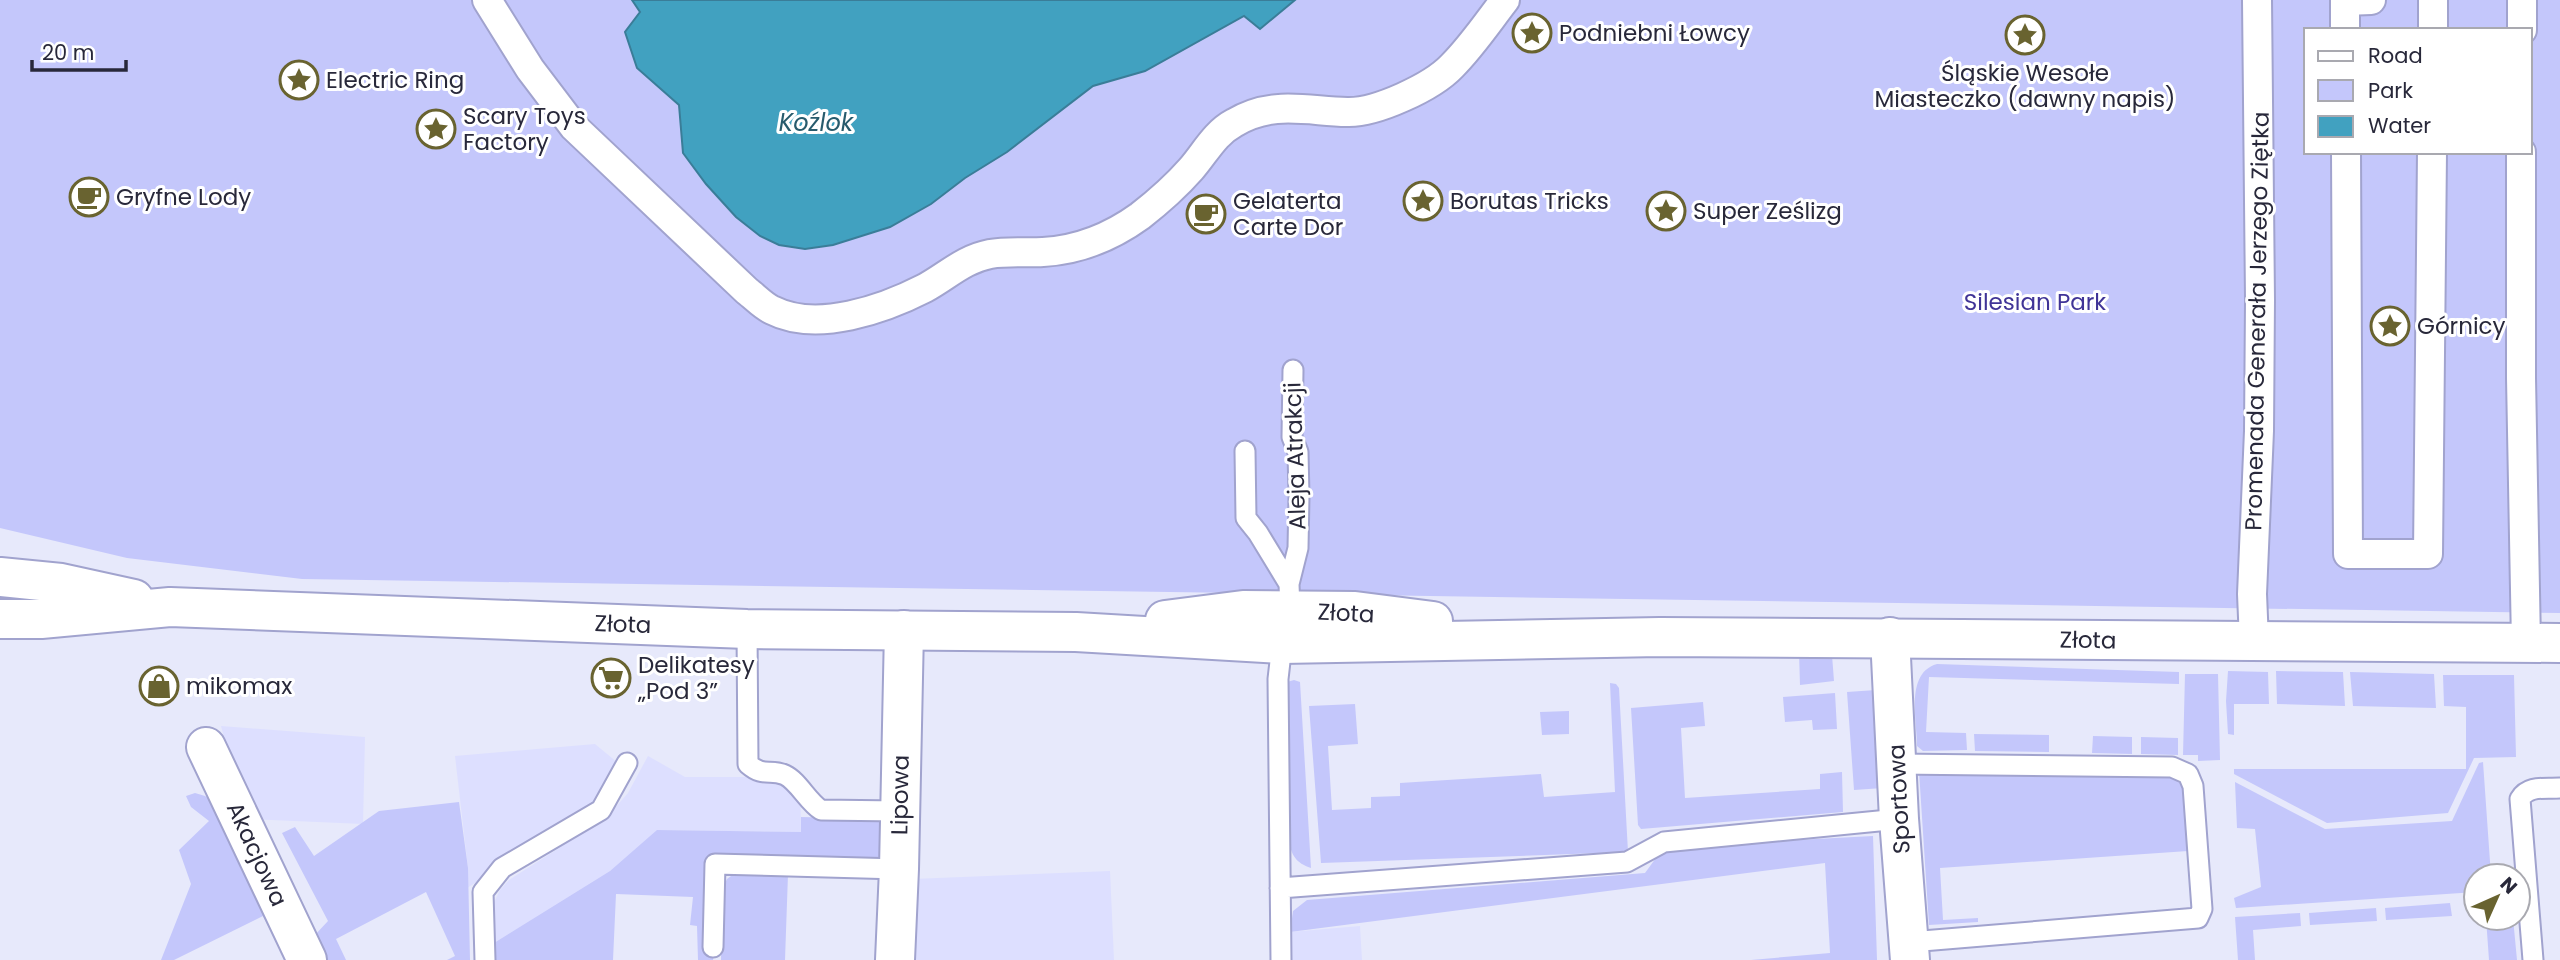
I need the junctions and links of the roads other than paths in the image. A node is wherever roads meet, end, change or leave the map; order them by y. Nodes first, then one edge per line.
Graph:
1 (487, 0) edge
2 (1505, 0) edge
3 (2257, 0) edge
4 (2371, 0) edge
5 (2433, 0) edge
6 (2522, 0) edge
7 (2345, 28) edge
8 (2433, 28) edge
9 (2522, 28) edge
10 (2346, 154) edge
11 (2432, 154) edge
12 (2521, 154) edge
13 (1293, 370) dead end
14 (1245, 451) dead end
15 (0, 577) edge
16 (170, 607) junction
17 (1287, 613) junction
18 (0, 619) edge
19 (747, 629) junction
20 (904, 630) junction
21 (1076, 632) junction
22 (1890, 637) junction
23 (2254, 641) junction
24 (2543, 643) edge
25 (206, 747) dead end
26 (627, 763) dead end
27 (1897, 764) junction
28 (2560, 788) edge
29 (899, 811) junction
30 (1899, 819) junction
31 (899, 869) junction
32 (1280, 888) junction
33 (713, 947) dead end
34 (1910, 951) edge
35 (307, 960) edge
36 (485, 960) edge
37 (895, 960) edge
38 (1281, 960) edge
39 (2533, 960) edge

1 - 2 street
3 - 23 street, Promenada Generała Jerzego Ziętka
4 - 7 street
5 - 8 street
6 - 9 street
10 - 11 street
12 - 24 street
13 - 17 lane, Aleja Atrakcji
14 - 17 lane
15 - 16 street, Złota
16 - 18 street, Złota
16 - 19 street, Złota
17 - 21 street, Złota
17 - 21 street, Złota
17 - 22 street, Złota
17 - 32 lane, Aleja Atrakcji
19 - 20 street, Złota
19 - 29 lane
20 - 21 street, Złota
20 - 29 street, Lipowa
22 - 23 street, Złota
22 - 27 street, Sportowa
23 - 24 street, Złota
25 - 35 street, Akacjowa
26 - 36 lane
27 - 30 street, Sportowa
27 - 34 lane
28 - 39 lane
29 - 31 street, Lipowa
30 - 32 lane
30 - 34 street, Sportowa
31 - 33 lane
31 - 37 street, Lipowa
32 - 38 lane, Aleja Atrakcji

